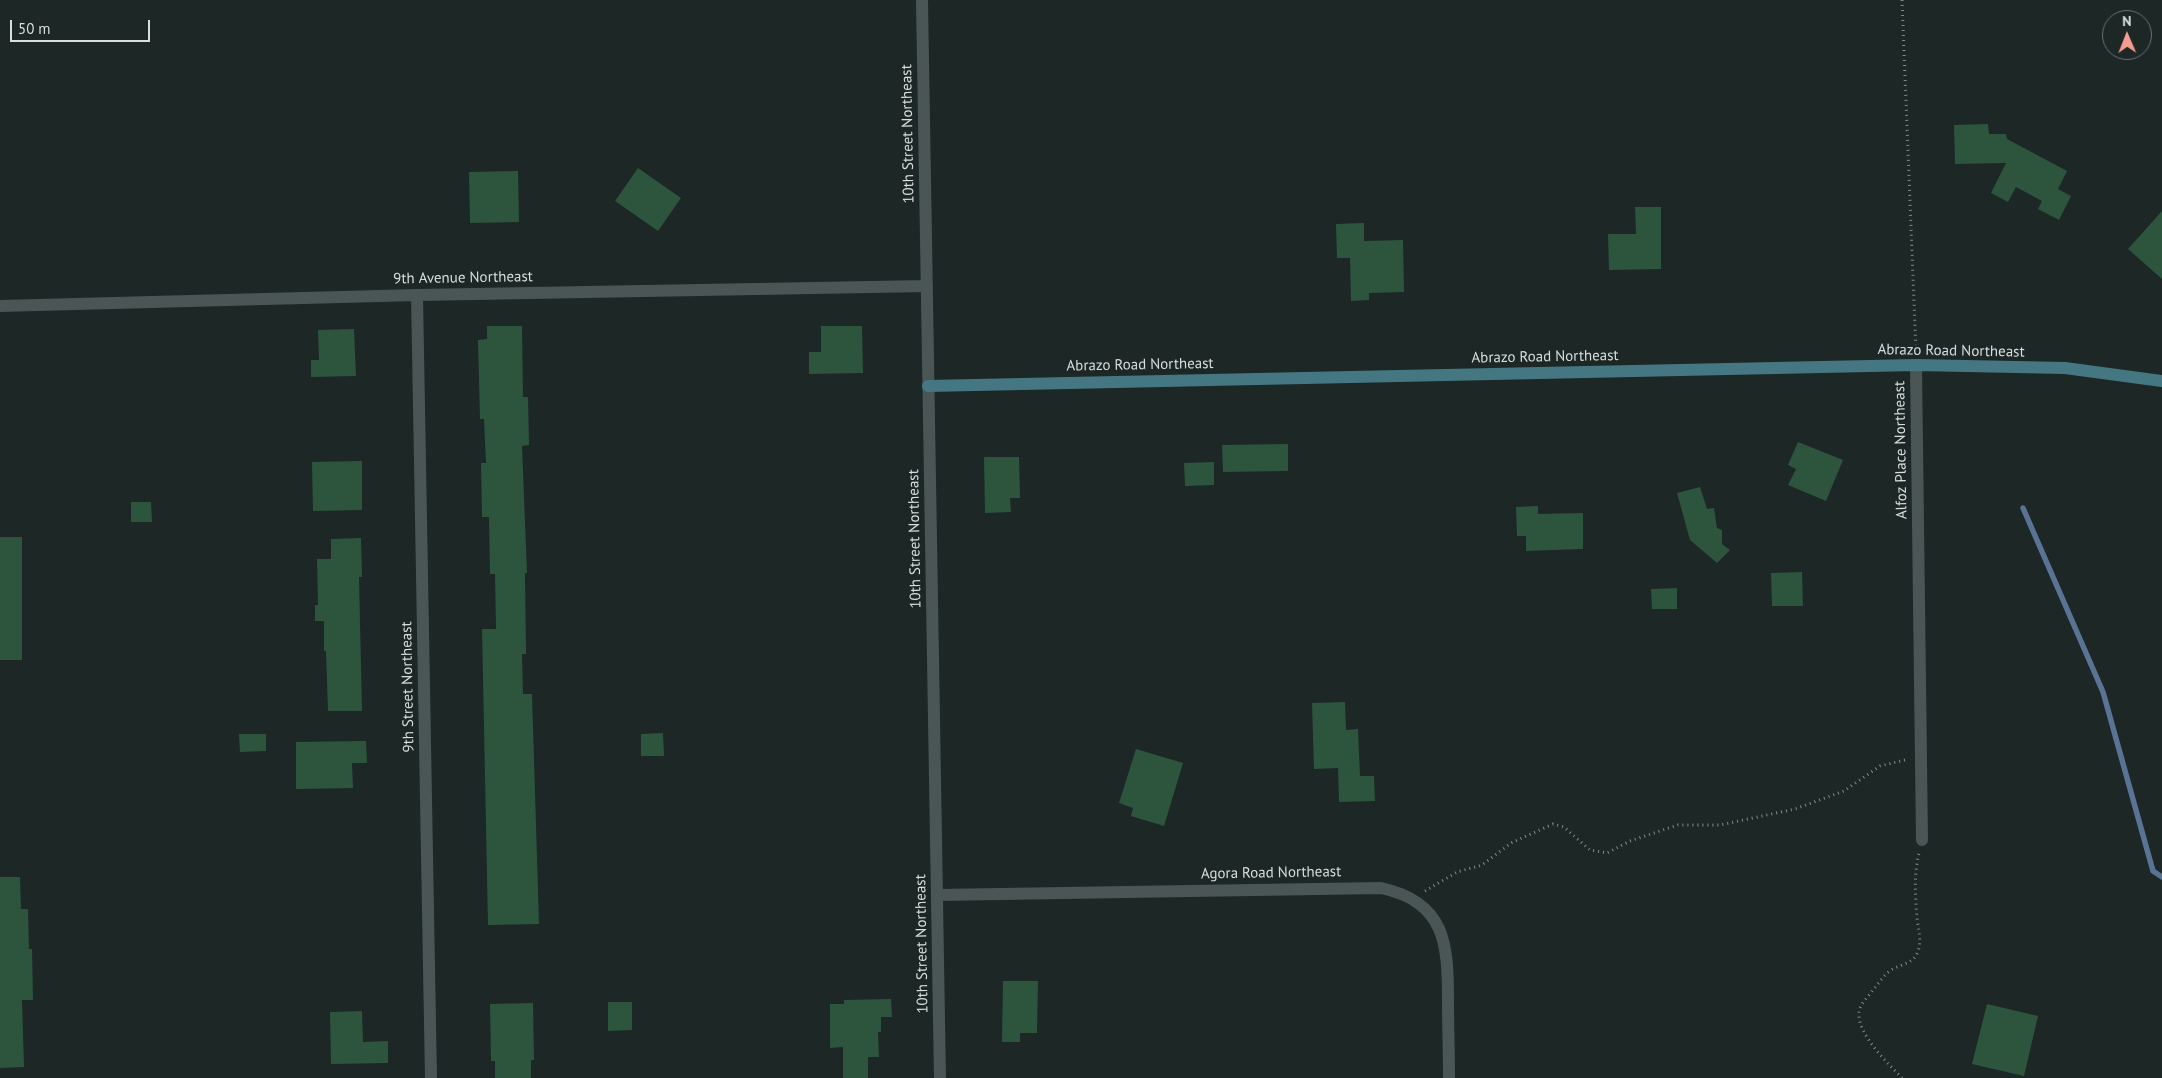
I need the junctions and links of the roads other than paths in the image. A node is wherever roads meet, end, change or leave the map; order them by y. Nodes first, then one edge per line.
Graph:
1 (922, 0) edge
2 (927, 286) junction
3 (417, 295) junction
4 (0, 306) edge
5 (1916, 365) junction
6 (2162, 381) edge
7 (928, 386) junction
8 (1922, 840) road end
9 (937, 895) junction
10 (431, 1078) edge
11 (940, 1078) edge
12 (1449, 1078) edge

1 - 2 street, 10th Street Northeast
2 - 3 street, 9th Avenue Northeast
2 - 7 street, 10th Street Northeast
3 - 4 street, 9th Avenue Northeast
3 - 10 street, 9th Street Northeast
5 - 6 street, Abrazo Road Northeast
5 - 7 street, Abrazo Road Northeast
5 - 8 street, Alfoz Place Northeast
7 - 9 street, 10th Street Northeast
9 - 11 street, 10th Street Northeast
9 - 12 street, Agora Road Northeast

